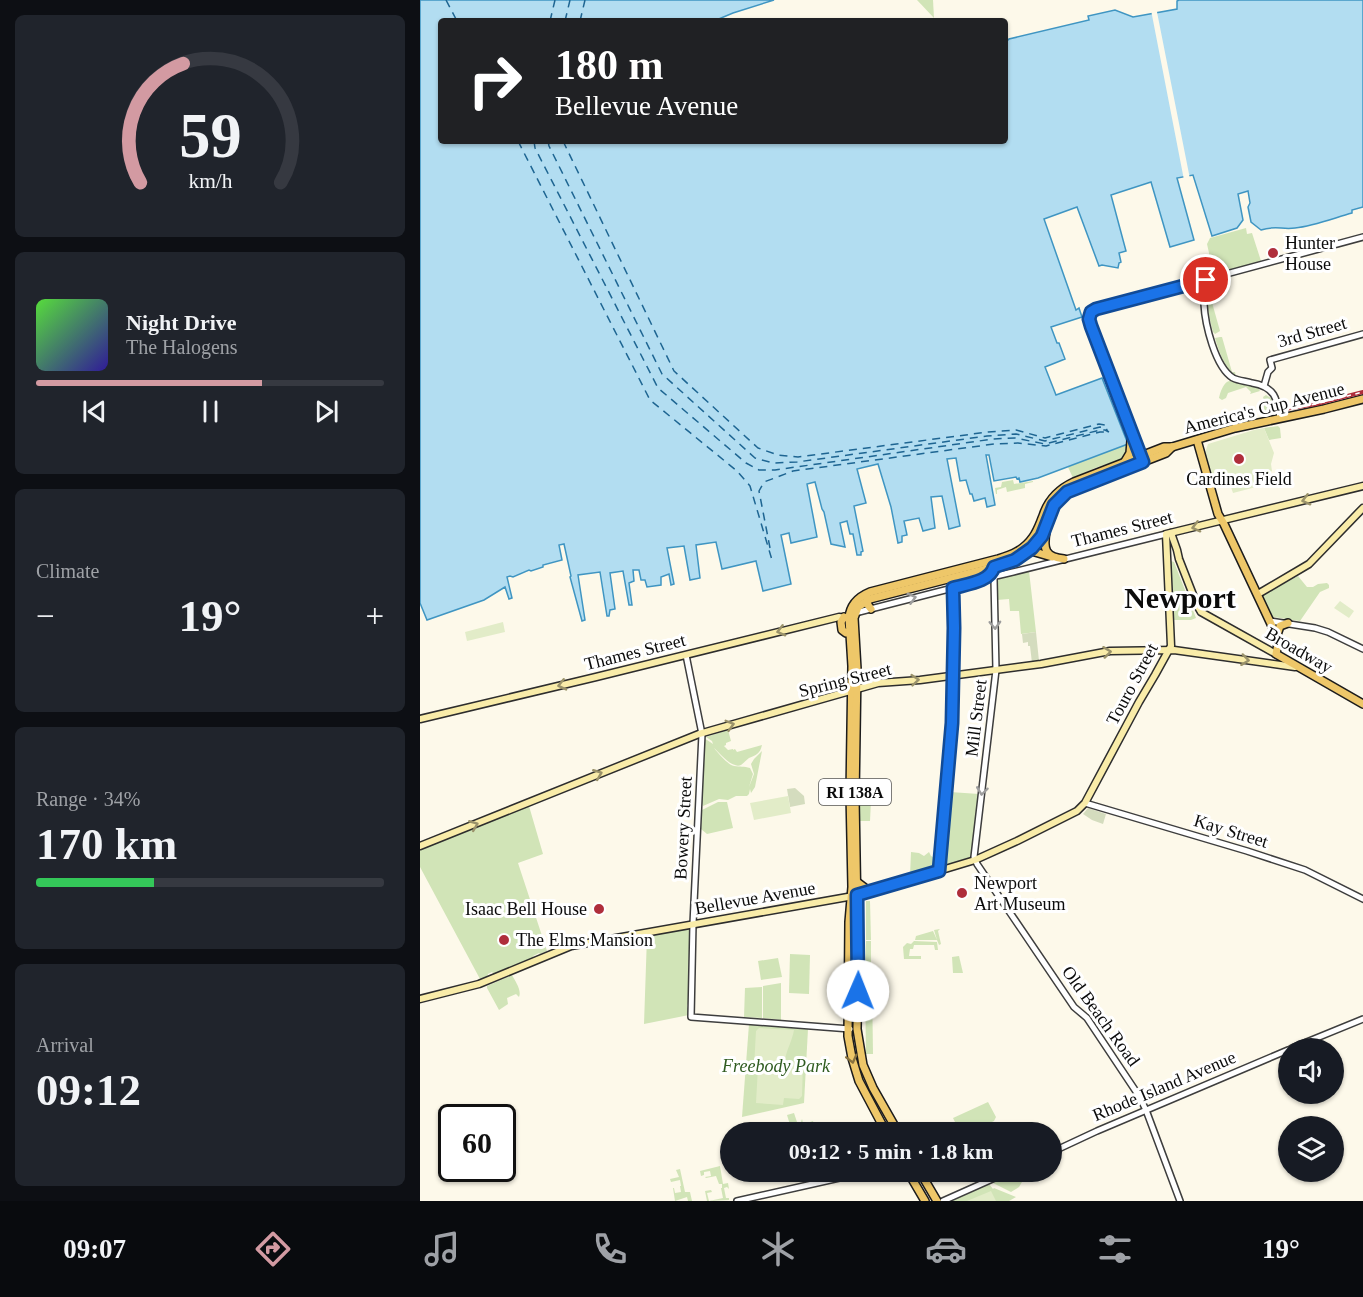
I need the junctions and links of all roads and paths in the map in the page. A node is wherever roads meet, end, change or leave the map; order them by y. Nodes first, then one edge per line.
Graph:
1 (1363, 237) edge
2 (1206, 280) junction
3 (1188, 284) junction
4 (1204, 301) junction
5 (1363, 334) edge
6 (1264, 386) junction
7 (1363, 399) edge
8 (1280, 418) junction
9 (1131, 431) junction
10 (1197, 440) junction
11 (1131, 441) junction
12 (1140, 459) junction
13 (1125, 463) junction
14 (1363, 486) edge
15 (1363, 508) edge
16 (1051, 512) junction
17 (1222, 521) junction
18 (1168, 534) junction
19 (1020, 550) junction
20 (1030, 550) junction
21 (1054, 557) junction
22 (1167, 558) junction
23 (1178, 558) junction
24 (1064, 559) junction
25 (994, 564) junction
26 (994, 579) junction
27 (983, 580) junction
28 (953, 588) junction
29 (1258, 594) junction
30 (868, 596) junction
31 (871, 609) junction
32 (1270, 621) junction
33 (851, 623) junction
34 (1288, 623) junction
35 (1277, 638) junction
36 (1363, 649) edge
37 (1168, 651) junction
38 (1276, 654) junction
39 (686, 655) junction
40 (1299, 667) junction
41 (996, 670) junction
42 (953, 675) junction
43 (855, 690) junction
44 (1363, 704) edge
45 (420, 713) edge
46 (430, 717) junction
47 (420, 719) edge
48 (702, 734) junction
49 (1085, 803) junction
50 (420, 846) edge
51 (975, 860) junction
52 (939, 871) junction
53 (857, 882) junction
54 (869, 891) junction
55 (854, 896) junction
56 (1363, 899) edge
57 (693, 924) junction
58 (420, 999) edge
59 (1363, 1019) edge
60 (848, 1029) junction
61 (857, 1029) junction
62 (1317, 1038) edge
63 (1278, 1054) edge
64 (1146, 1110) junction
65 (881, 1122) edge
66 (892, 1122) edge
67 (1062, 1148) edge
68 (822, 1182) edge
69 (914, 1182) edge
70 (926, 1182) edge
71 (986, 1182) edge
72 (737, 1201) edge
73 (925, 1201) edge
74 (937, 1201) edge
75 (943, 1201) edge
76 (1180, 1201) edge

1 - 2 street
2 - 3 street
2 - 4 street
3 - 4 street
3 - 9 street
4 - 6 street
5 - 6 street, 3rd Street
6 - 8 street
7 - 8 main road, America's Cup Avenue
8 - 10 main road, America's Cup Avenue
9 - 11 street
9 - 12 street
10 - 12 main road, America's Cup Avenue
10 - 17 main road
11 - 12 street
11 - 13 main road
12 - 13 main road, America's Cup Avenue
12 - 16 main road, America's Cup Avenue
13 - 19 main road, America's Cup Avenue
14 -> 17 main road, Thames Street
15 - 29 main road
16 - 20 main road, America's Cup Avenue
16 - 21 main road
17 -> 18 main road, Thames Street
17 - 29 main road
18 - 22 main road, Touro Street
18 - 23 main road, Broadway
18 - 24 street, Thames Street
19 - 20 main road
19 - 25 main road, America's Cup Avenue
20 - 21 main road
20 - 25 main road, America's Cup Avenue
21 - 24 main road
22 - 23 main road
22 - 37 main road, Touro Street
23 - 38 main road, Broadway
24 - 26 street, Thames Street
25 - 27 main road
25 - 30 main road, America's Cup Avenue
26 - 27 street, Thames Street
26 -> 41 street, Mill Street
27 - 28 street, Thames Street
31 -> 28 street, Thames Street
28 - 42 street
29 - 32 main road
30 - 31 main road
30 - 33 main road
31 - 33 street, Thames Street
32 - 34 street
32 - 35 main road
33 -> 39 main road, Thames Street
33 - 43 main road, RI 138A
34 - 35 main road
34 - 36 street
35 - 38 main road
37 -> 40 main road, Spring Street
41 -> 37 main road, Spring Street
37 - 49 main road, Touro Street
38 - 40 main road, Broadway
39 -> 46 main road, Thames Street
39 - 48 street, Bowery Street
40 - 44 main road, Broadway
41 - 42 main road, Spring Street
41 -> 51 street, Mill Street
43 -> 42 main road, Spring Street
42 - 52 street
48 -> 43 main road, Spring Street
43 - 53 main road, RI 138A
43 - 55 main road, RI 138A
45 - 46 main road
46 - 47 main road, Thames Street
50 -> 48 main road, Spring Street
48 - 57 street, Bowery Street
49 - 51 main road, Bellevue Avenue
49 - 56 street, Kay Street
51 - 52 main road, Bellevue Avenue
51 - 64 street, Old Beach Road
52 - 54 main road, Bellevue Avenue
53 - 54 main road
53 - 55 main road, RI 138A
54 - 55 main road, Bellevue Avenue
55 - 57 main road, Bellevue Avenue
55 - 60 main road, RI 138A
55 - 61 main road, RI 138A
57 - 58 main road, Bellevue Avenue
57 - 60 street, Bowery Street
59 - 62 street, Rhode Island Avenue
60 - 61 street
60 -> 65 main road, RI 138A
61 - 66 main road, RI 138A
63 - 64 street, Rhode Island Avenue
64 - 67 street, Rhode Island Avenue
64 - 76 street, Old Beach Road
68 - 72 street
69 - 73 main road
70 - 74 main road
71 - 75 street

